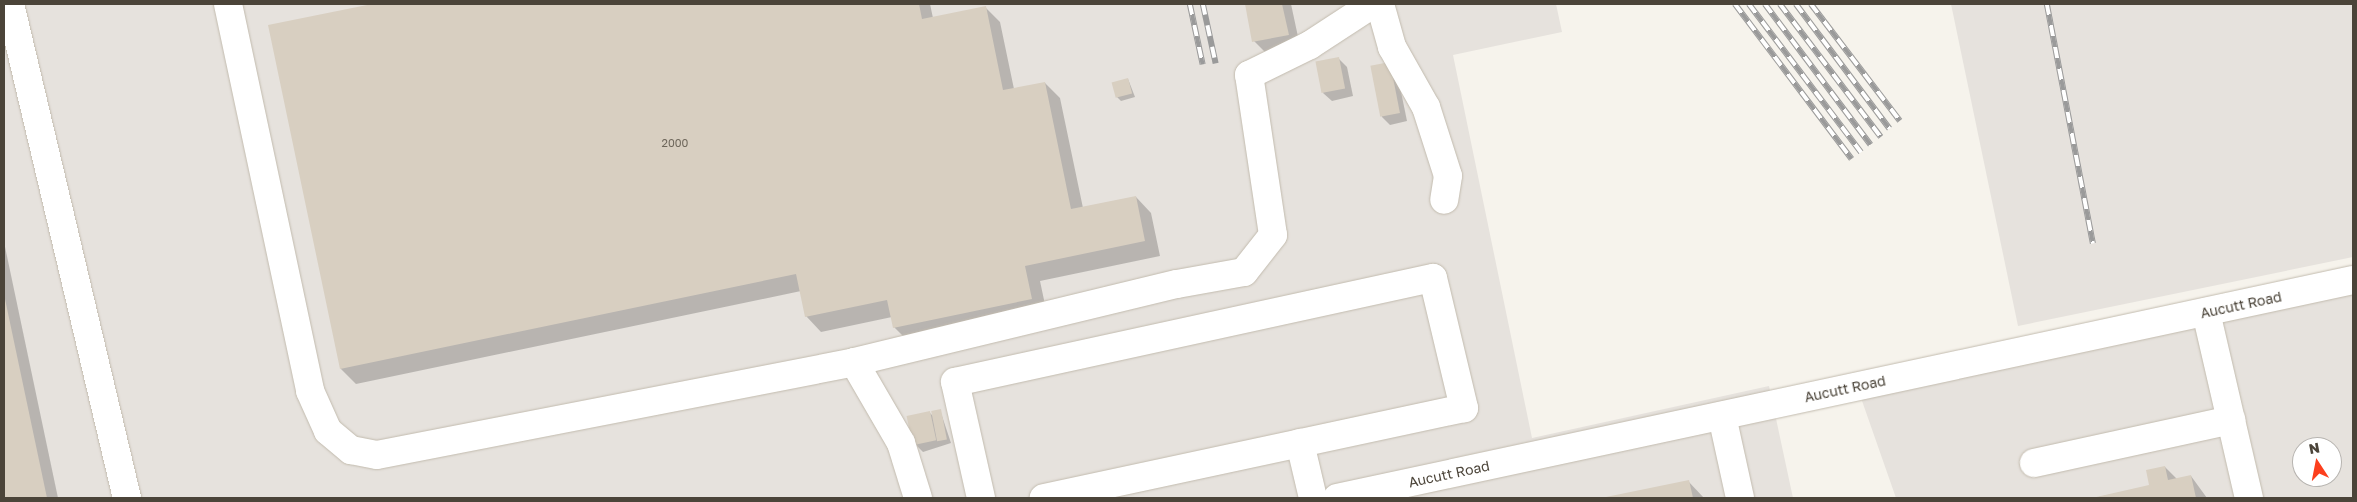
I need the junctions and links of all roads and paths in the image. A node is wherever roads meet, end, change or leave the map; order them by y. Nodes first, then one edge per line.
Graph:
1 (10, 4) edge
2 (228, 4) edge
3 (1373, 4) edge
4 (1380, 4) edge
5 (1444, 200) dead end
6 (2353, 280) edge
7 (2206, 312) junction
8 (854, 362) junction
9 (1722, 416) junction
10 (2231, 420) junction
11 (1300, 444) junction
12 (2034, 463) dead end
13 (126, 498) edge
14 (918, 498) edge
15 (981, 498) edge
16 (1044, 498) edge
17 (1313, 498) edge
18 (1337, 498) edge
19 (1740, 498) edge
20 (2249, 498) edge

1 - 13 street
2 - 8 street
3 - 8 street
4 - 5 street
6 - 7 street, Aucutt Road
7 - 9 street, Aucutt Road
7 - 10 street
8 - 14 street
9 - 18 street, Aucutt Road
9 - 19 street
10 - 12 street
10 - 20 street
11 - 15 street
11 - 16 street
11 - 17 street

